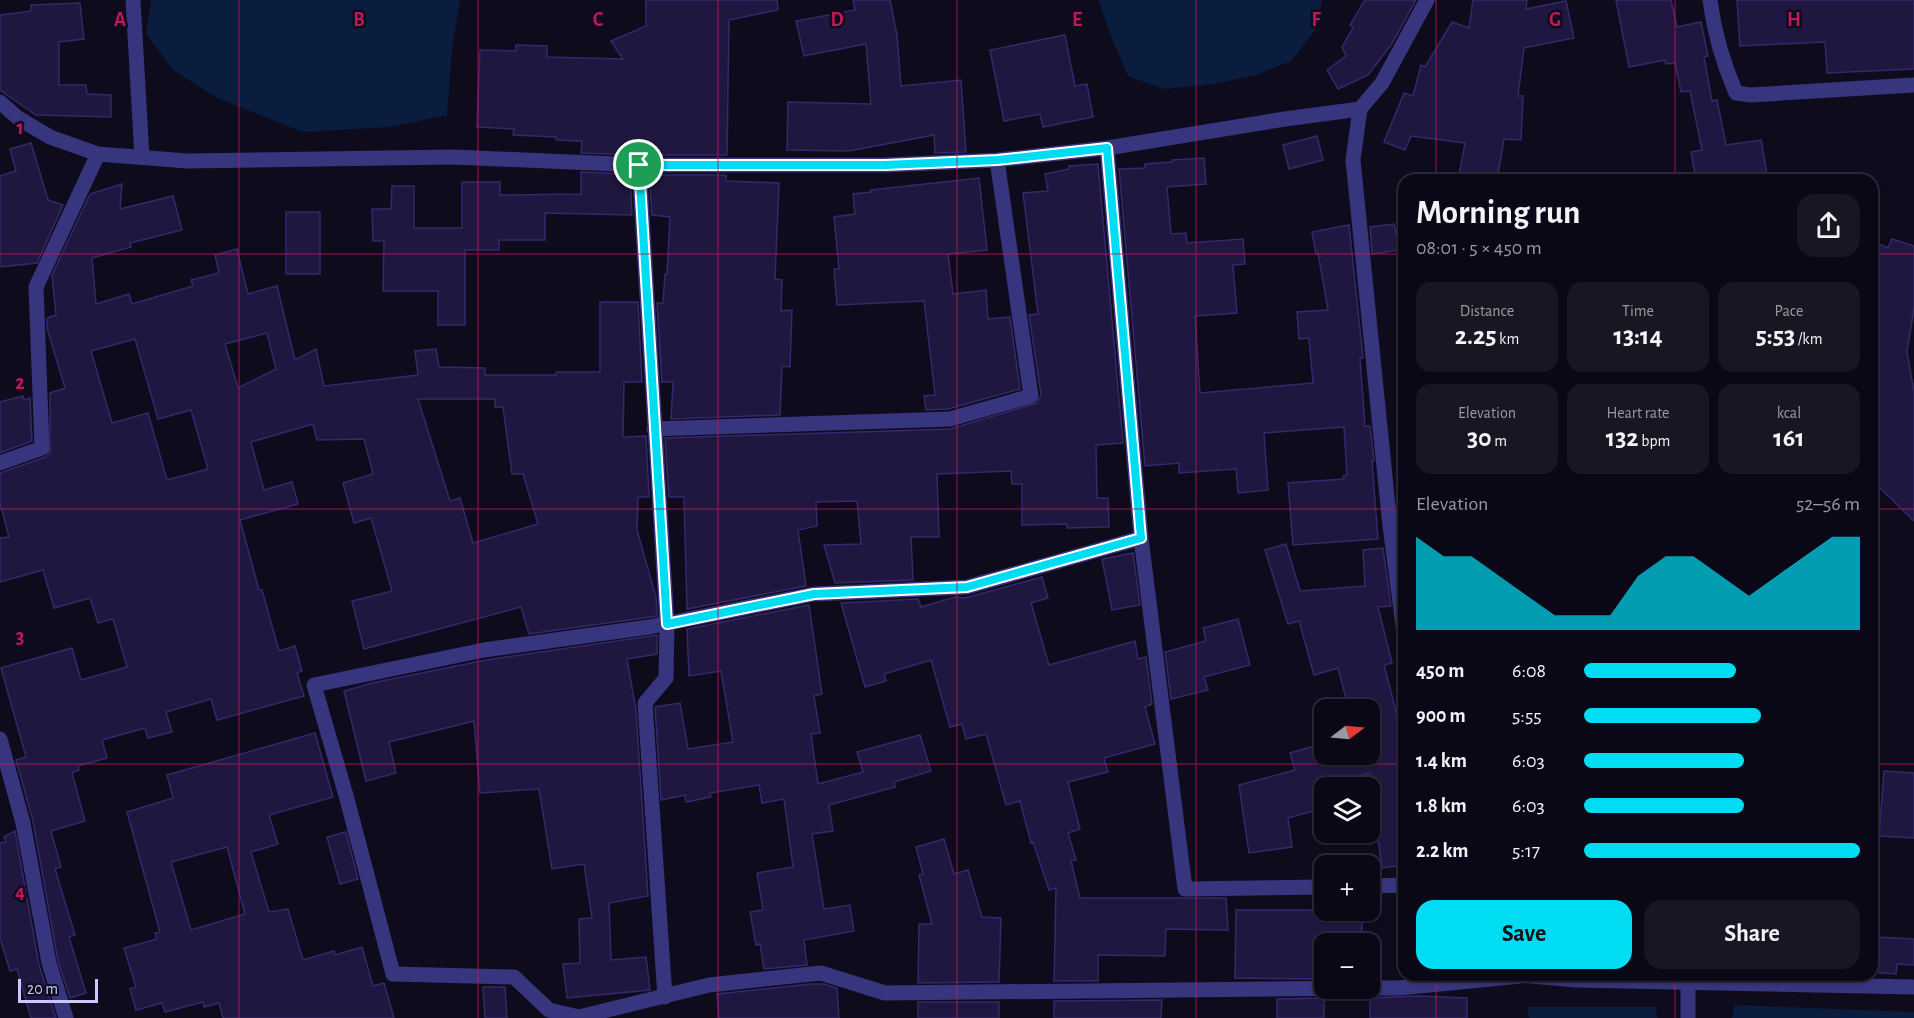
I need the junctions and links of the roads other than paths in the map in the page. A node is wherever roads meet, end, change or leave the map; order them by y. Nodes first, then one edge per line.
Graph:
1 (133, 0) edge
2 (1426, 0) edge
3 (1710, 0) edge
4 (1914, 85) edge
5 (0, 102) edge
6 (1360, 109) junction
7 (1107, 148) junction
8 (98, 154) junction
9 (142, 157) junction
10 (997, 160) junction
11 (639, 165) junction
12 (654, 429) junction
13 (0, 463) edge
14 (1141, 538) junction
15 (1398, 587) edge
16 (667, 624) junction
17 (0, 739) edge
18 (1398, 885) edge
19 (1380, 886) edge
20 (1314, 887) edge
21 (1465, 981) edge
22 (1632, 981) edge
23 (1688, 982) junction
24 (1914, 987) edge
25 (1380, 988) edge
26 (1314, 989) edge
27 (665, 997) junction
28 (66, 1018) edge
29 (579, 1018) edge
30 (1688, 1018) edge

1 - 9 street
2 - 6 street
3 - 4 street
5 - 8 street
6 - 7 street
6 - 15 street
7 - 10 street
7 - 14 street
8 - 9 street
8 - 13 street
9 - 11 street
10 - 11 street
10 - 12 street
11 - 12 street
12 - 16 street
14 - 16 street
14 - 20 street
16 - 27 street
16 - 29 street
17 - 28 street
18 - 19 street
21 - 25 street
22 - 23 street
23 - 24 street
23 - 30 street
26 - 27 street
27 - 29 street

